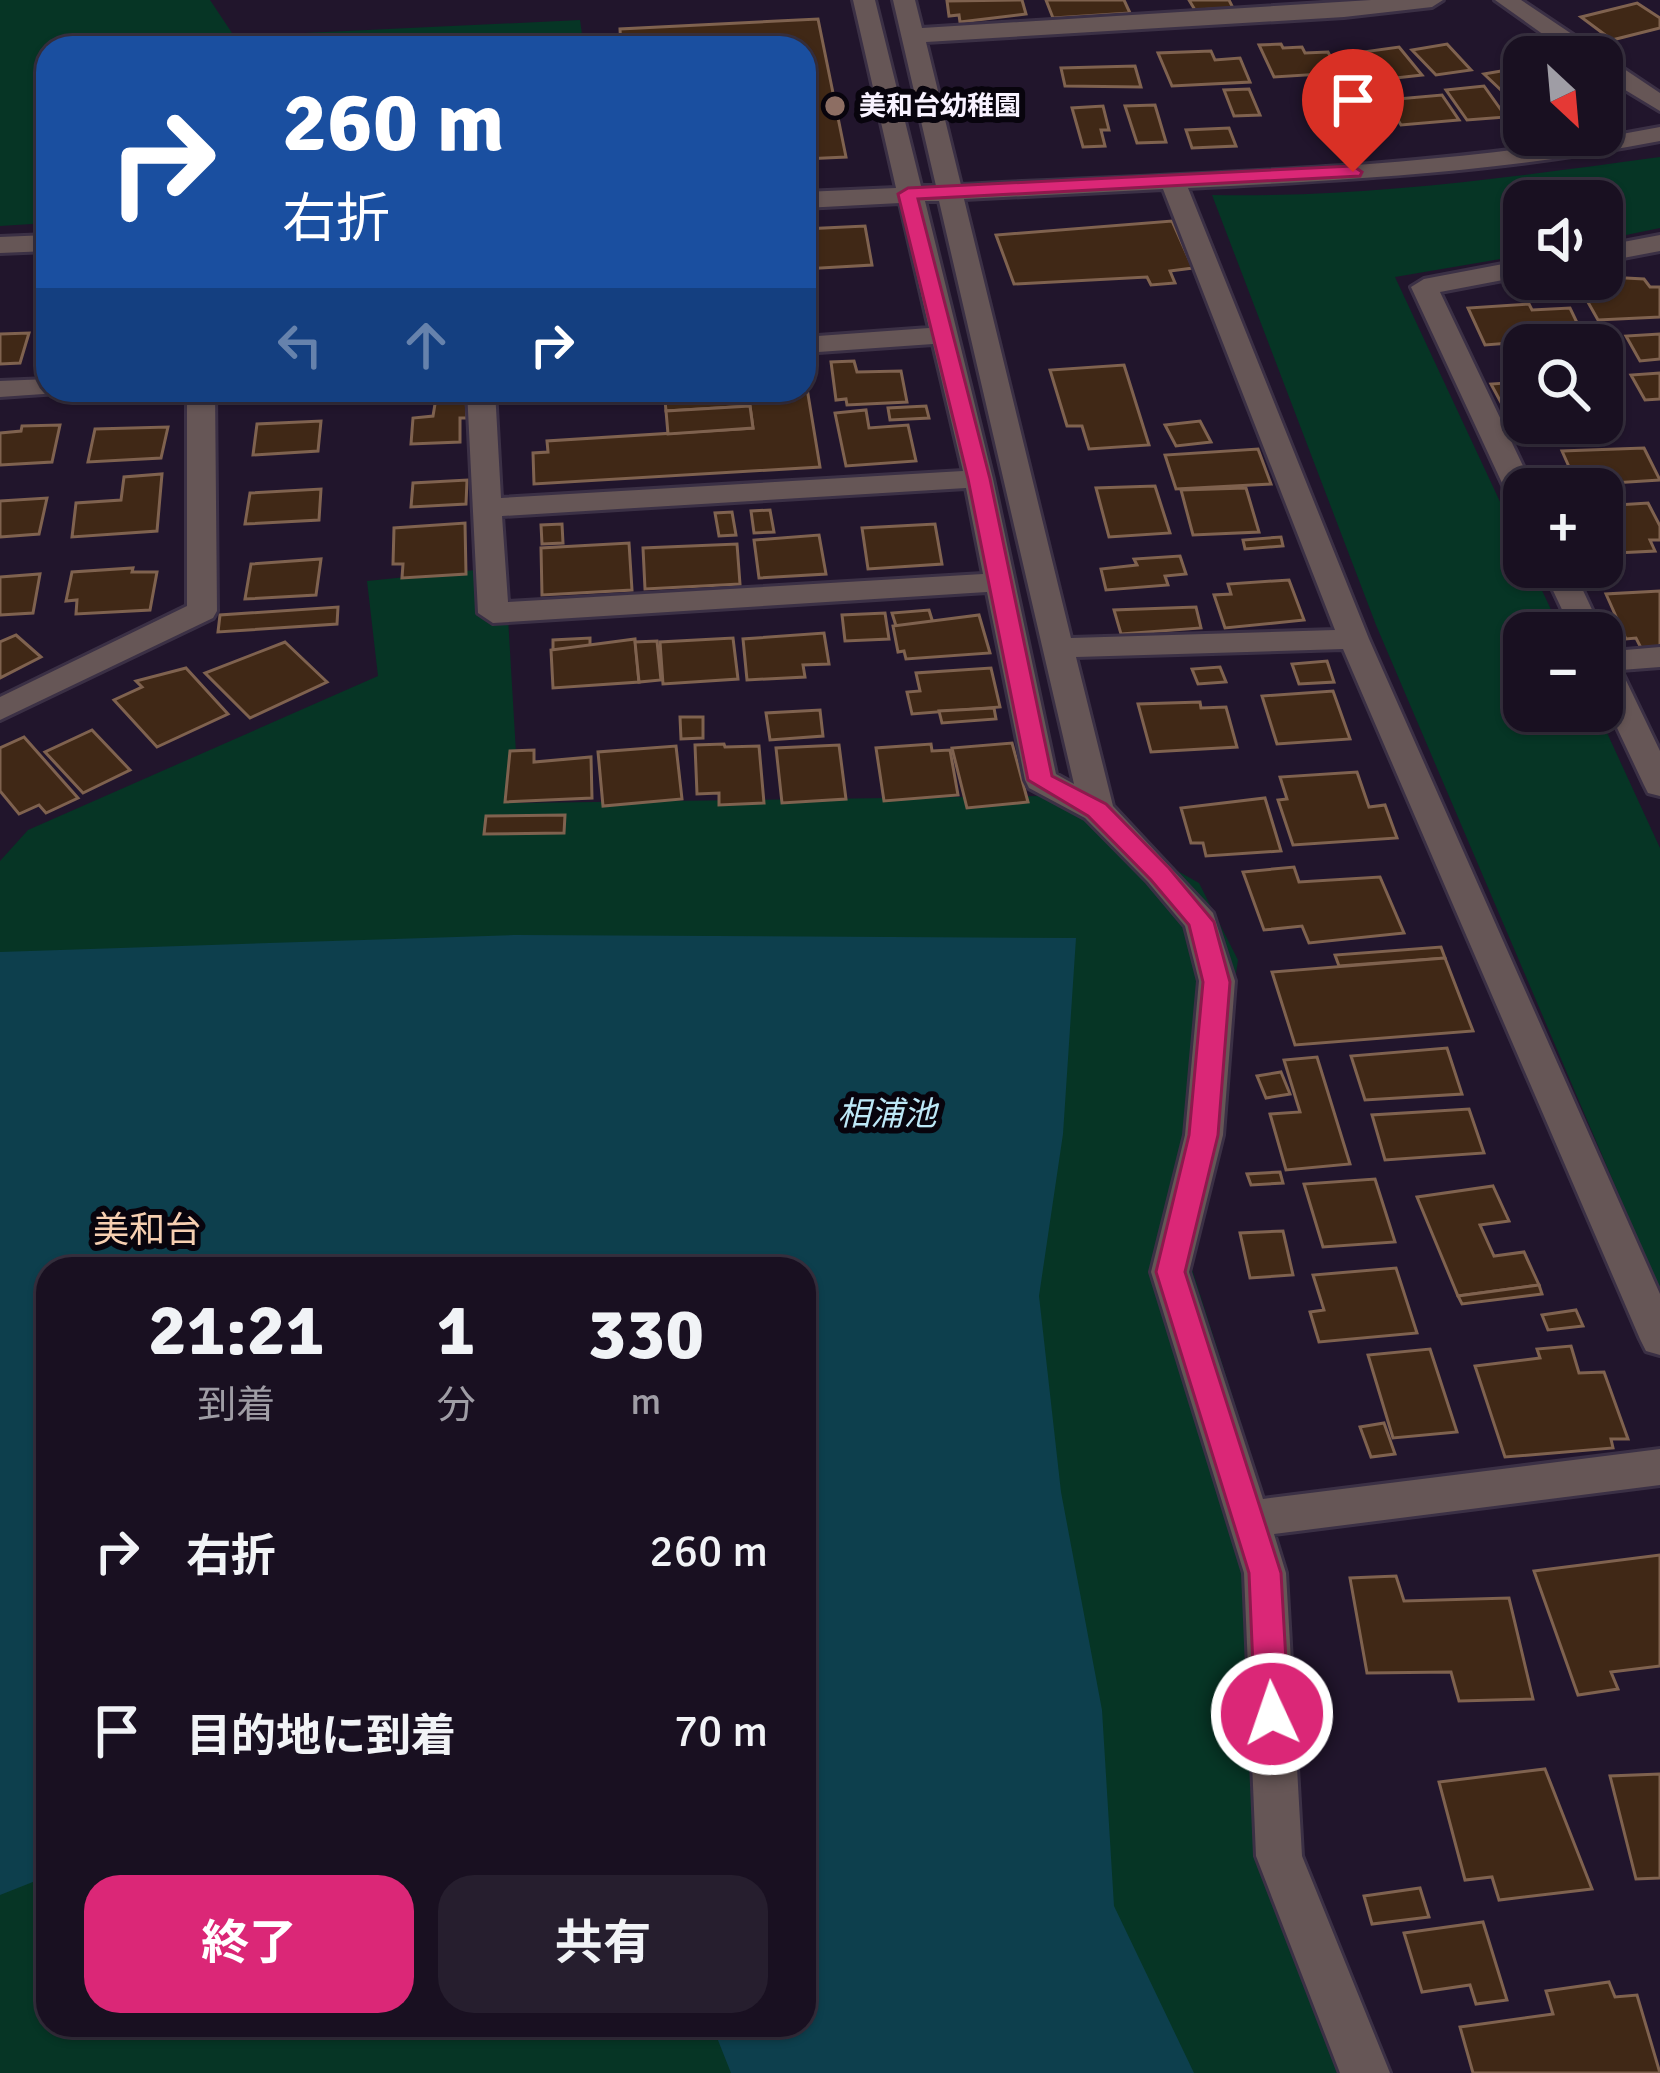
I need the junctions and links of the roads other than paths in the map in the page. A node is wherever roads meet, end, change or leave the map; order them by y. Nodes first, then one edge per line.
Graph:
1 (864, 0) edge
2 (904, 0) edge
3 (1432, 0) edge
4 (1506, 0) edge
5 (1560, 36) edge
6 (910, 37) junction
7 (1623, 78) edge
8 (1660, 104) edge
9 (1660, 134) edge
10 (1172, 180) junction
11 (947, 192) junction
12 (908, 194) junction
13 (816, 199) edge
14 (36, 243) edge
15 (1660, 243) edge
16 (0, 245) edge
17 (1623, 250) edge
18 (1503, 272) edge
19 (941, 335) junction
20 (816, 344) edge
21 (36, 388) edge
22 (0, 389) edge
23 (201, 402) edge
24 (482, 402) edge
25 (1510, 468) edge
26 (979, 479) junction
27 (487, 508) junction
28 (1000, 582) junction
29 (1354, 639) junction
30 (1058, 648) junction
31 (1660, 657) edge
32 (1623, 660) edge
33 (1623, 707) edge
34 (0, 710) edge
35 (1660, 785) edge
36 (1097, 810) junction
37 (1660, 1339) edge
38 (1660, 1467) edge
39 (1248, 1519) junction
40 (1365, 2073) edge

1 - 12 street
2 - 6 street
3 - 6 street
4 - 5 street
6 - 11 street
7 - 8 street
9 - 10 street
10 - 11 street
10 - 29 street
11 - 12 street
11 - 30 street
12 - 13 street
12 - 19 street
14 - 16 street
15 - 17 street
18 - 25 street
19 - 20 street
19 - 26 street
21 - 22 street
23 - 34 street
24 - 27 street
26 - 27 street
26 - 28 street
27 - 28 street
28 - 36 street
29 - 30 street
29 - 37 street
30 - 36 street
31 - 32 street
33 - 35 street
36 - 39 street
38 - 39 street
39 - 40 street

